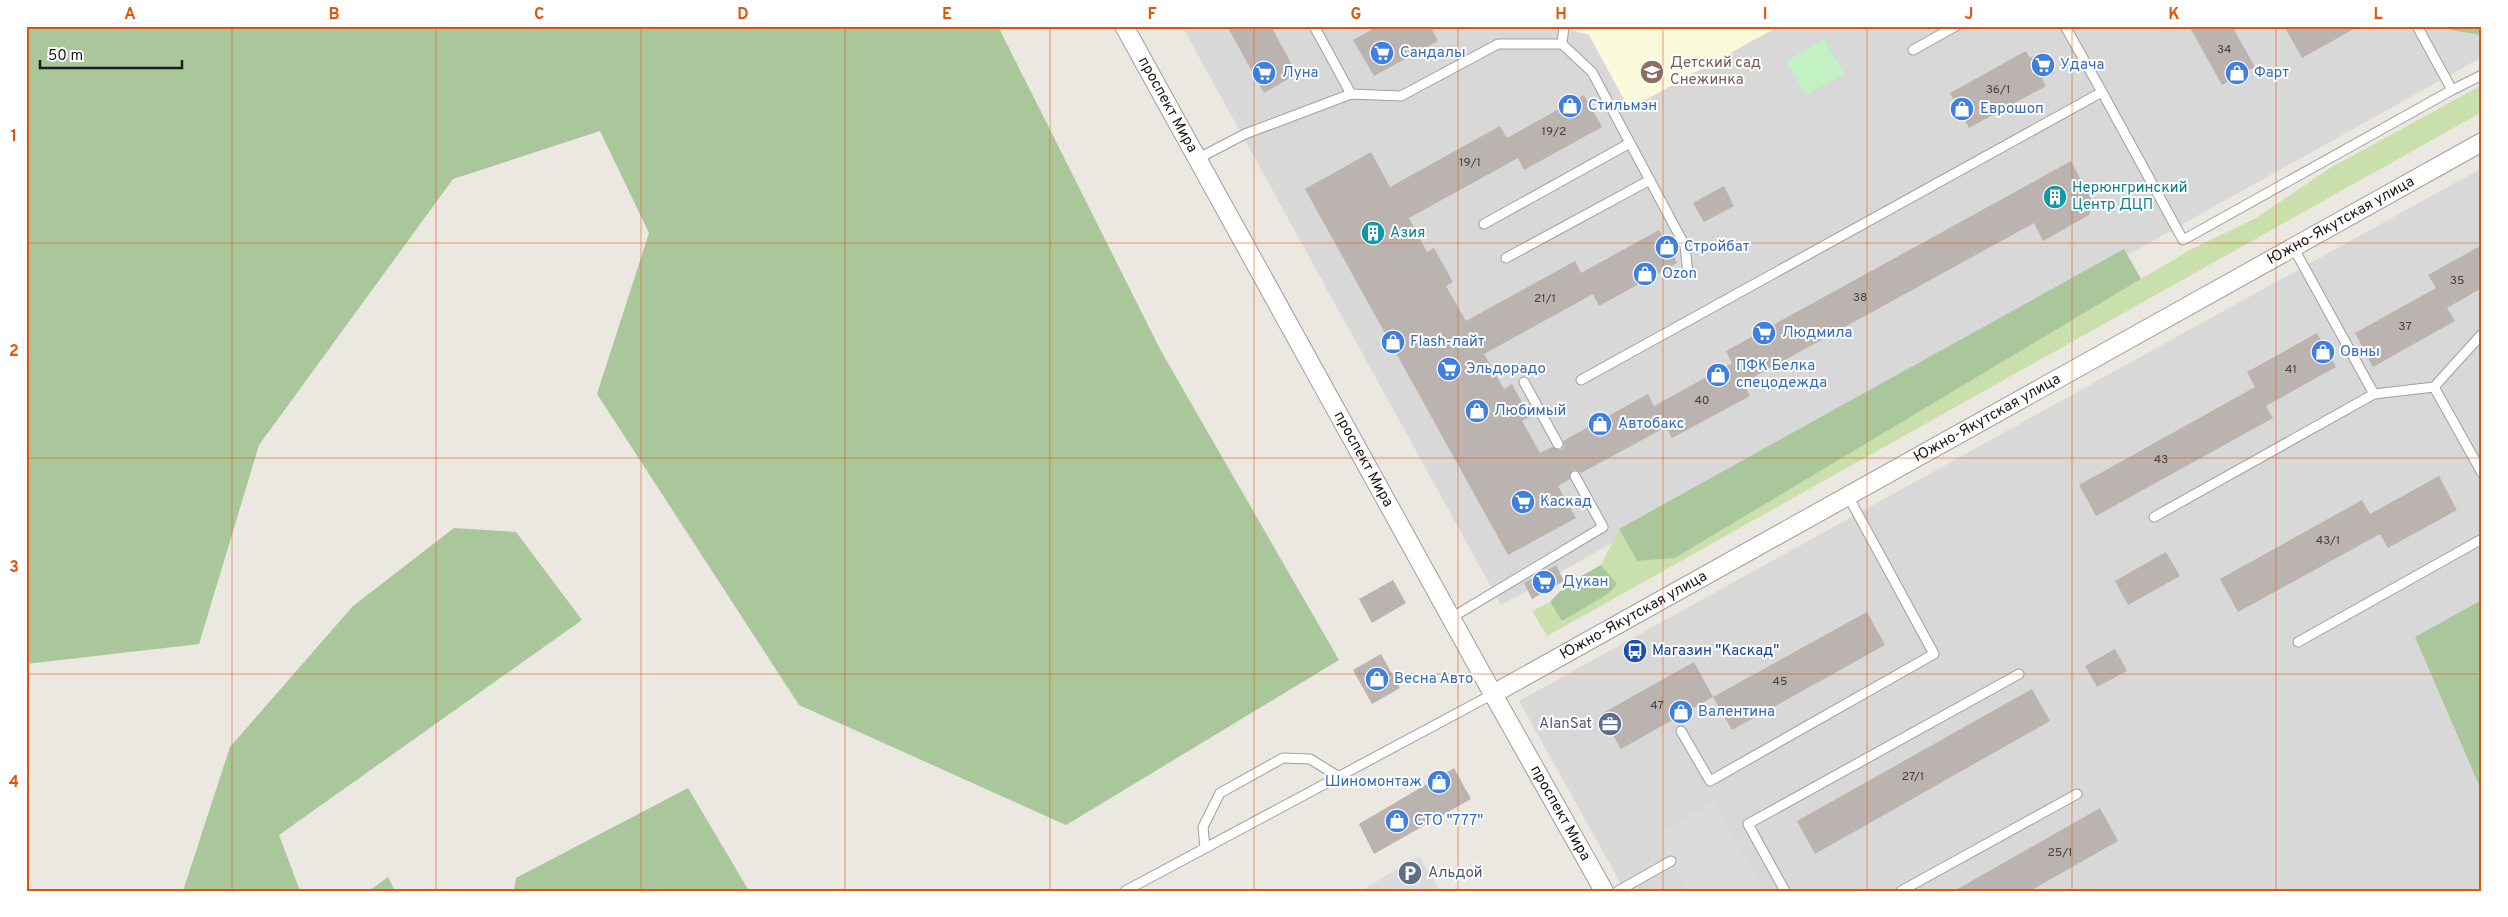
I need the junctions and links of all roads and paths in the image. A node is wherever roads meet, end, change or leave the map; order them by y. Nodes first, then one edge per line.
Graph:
1 (1124, 26) edge
2 (1314, 26) edge
3 (1564, 26) edge
4 (1956, 26) edge
5 (2065, 26) edge
6 (2417, 26) edge
7 (1562, 44) junction
8 (1913, 50) dead end
9 (2482, 75) edge
10 (2452, 90) junction
11 (2102, 92) junction
12 (1351, 94) junction
13 (2482, 142) edge
14 (1630, 143) junction
15 (1197, 158) junction
16 (1650, 180) junction
17 (1484, 224) dead end
18 (2293, 247) junction
19 (1506, 258) dead end
20 (1688, 274) dead end
21 (2482, 334) edge
22 (1580, 380) dead end
23 (1524, 382) dead end
24 (2434, 387) junction
25 (2374, 394) junction
26 (1558, 444) dead end
27 (2482, 473) edge
28 (1575, 476) dead end
29 (1848, 496) junction
30 (2154, 517) dead end
31 (2482, 539) edge
32 (1451, 618) junction
33 (2298, 642) dead end
34 (2018, 674) dead end
35 (1493, 694) junction
36 (1681, 731) dead end
37 (1339, 777) junction
38 (2076, 794) dead end
39 (1204, 848) junction
40 (1671, 861) dead end
41 (1125, 891) edge
42 (1604, 891) edge
43 (1618, 891) edge
44 (1785, 891) edge
45 (1901, 891) edge

1 - 15 street, проспект Мира
2 - 12 lane
3 - 7 lane
4 - 8 lane
5 - 11 lane
6 - 10 lane
7 - 12 lane
7 - 14 lane
9 - 10 lane
10 - 11 lane
11 - 22 lane
12 - 15 lane
13 - 18 street, Южно-Якутская улица
14 - 16 lane
14 - 17 lane
15 - 32 street, проспект Мира
16 - 19 lane
16 - 20 lane
18 - 25 lane
18 - 29 street, Южно-Якутская улица
21 - 24 lane
23 - 26 lane
24 - 25 lane
24 - 27 lane
25 - 30 lane
28 - 32 lane
29 - 35 street, Южно-Якутская улица
29 - 36 lane
31 - 33 lane
32 - 35 street, проспект Мира
34 - 44 lane
35 - 37 lane
35 - 42 street, проспект Мира
37 - 39 lane
37 - 39 lane
38 - 45 lane
39 - 41 lane
40 - 43 lane

